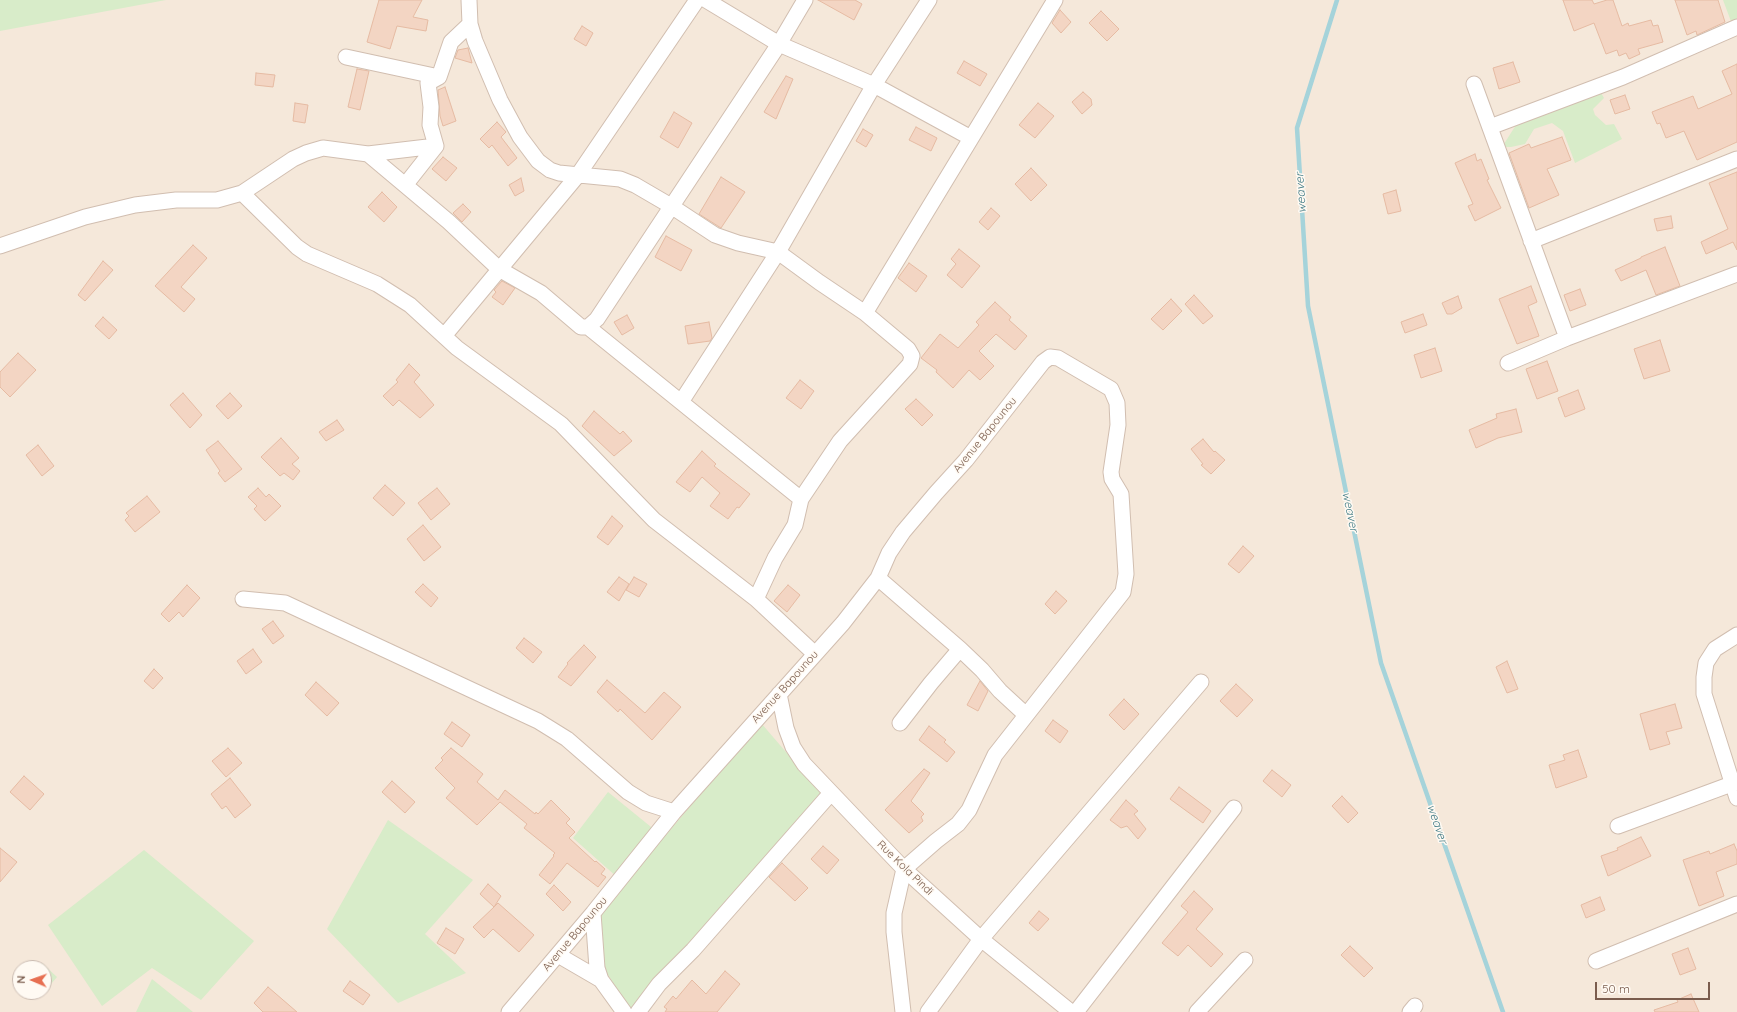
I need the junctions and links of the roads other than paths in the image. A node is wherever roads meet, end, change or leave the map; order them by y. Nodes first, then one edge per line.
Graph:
1 (469, 0) edge
2 (698, 0) edge
3 (706, 0) edge
4 (805, 0) edge
5 (929, 0) edge
6 (1054, 0) edge
7 (470, 24) junction
8 (1737, 28) edge
9 (779, 44) junction
10 (346, 57) dead end
11 (440, 77) junction
12 (1474, 84) dead end
13 (874, 85) junction
14 (1490, 127) junction
15 (971, 138) junction
16 (436, 146) junction
17 (368, 154) junction
18 (1737, 159) edge
19 (578, 175) junction
20 (406, 184) junction
21 (242, 193) junction
22 (672, 206) junction
23 (1531, 241) junction
24 (0, 246) edge
25 (778, 252) junction
26 (499, 269) junction
27 (1737, 274) edge
28 (865, 313) junction
29 (588, 327) junction
30 (444, 336) junction
31 (1567, 338) junction
32 (1508, 363) dead end
33 (681, 402) junction
34 (800, 499) junction
35 (878, 578) junction
36 (243, 599) dead end
37 (756, 599) junction
38 (1737, 635) edge
39 (960, 649) junction
40 (815, 654) junction
41 (1201, 682) dead end
42 (779, 694) junction
43 (1026, 715) junction
44 (900, 723) dead end
45 (1734, 783) edge
46 (831, 793) junction
47 (1737, 798) edge
48 (1234, 808) dead end
49 (674, 812) junction
50 (1618, 826) dead end
51 (904, 869) junction
52 (1737, 904) edge
53 (593, 913) junction
54 (981, 939) junction
55 (558, 955) junction
56 (1245, 960) dead end
57 (1596, 961) dead end
58 (601, 980) junction
59 (509, 1012) edge
60 (624, 1012) edge
61 (638, 1012) edge
62 (903, 1012) edge
63 (928, 1012) edge
64 (1071, 1012) edge
65 (1076, 1012) edge
66 (1197, 1012) edge

1 - 7 street
2 - 19 street
3 - 9 street
4 - 9 street
5 - 13 street
6 - 15 street
7 - 11 street
7 - 19 street
8 - 14 street
9 - 13 street
9 - 22 street
10 - 11 street
11 - 16 street
12 - 14 street
13 - 15 street
13 - 25 street
14 - 23 street
15 - 28 street
16 - 17 street
16 - 20 street
17 - 20 street
17 - 21 street
18 - 23 street
19 - 22 street
19 - 26 street
20 - 26 street
21 - 24 street
21 - 30 street
22 - 25 street
22 - 29 street
23 - 31 street
25 - 28 street
25 - 33 street
26 - 29 street
26 - 30 street
27 - 31 street
28 - 34 street
29 - 33 street
30 - 37 street
31 - 32 street
33 - 34 street
34 - 37 street
35 - 39 street
35 - 40 street, Avenue Bapounou
35 - 43 street, Avenue Bapounou
36 - 49 street
37 - 40 street
38 - 45 street
39 - 43 street
39 - 44 street
40 - 42 street, Avenue Bapounou
41 - 54 street
42 - 46 street, Rue Kola Pindi
42 - 49 street, Avenue Bapounou
43 - 51 street
45 - 47 street
45 - 50 street
46 - 51 street, Rue Kola Pindi
46 - 61 street
48 - 65 street
49 - 53 street, Avenue Bapounou
51 - 54 street, Rue Kola Pindi
51 - 62 street
52 - 57 street
53 - 55 street, Avenue Bapounou
53 - 58 street
54 - 63 street
54 - 64 street, Rue Kola Pindi
55 - 58 street
55 - 59 street, Avenue Bapounou
56 - 66 street
58 - 60 street

